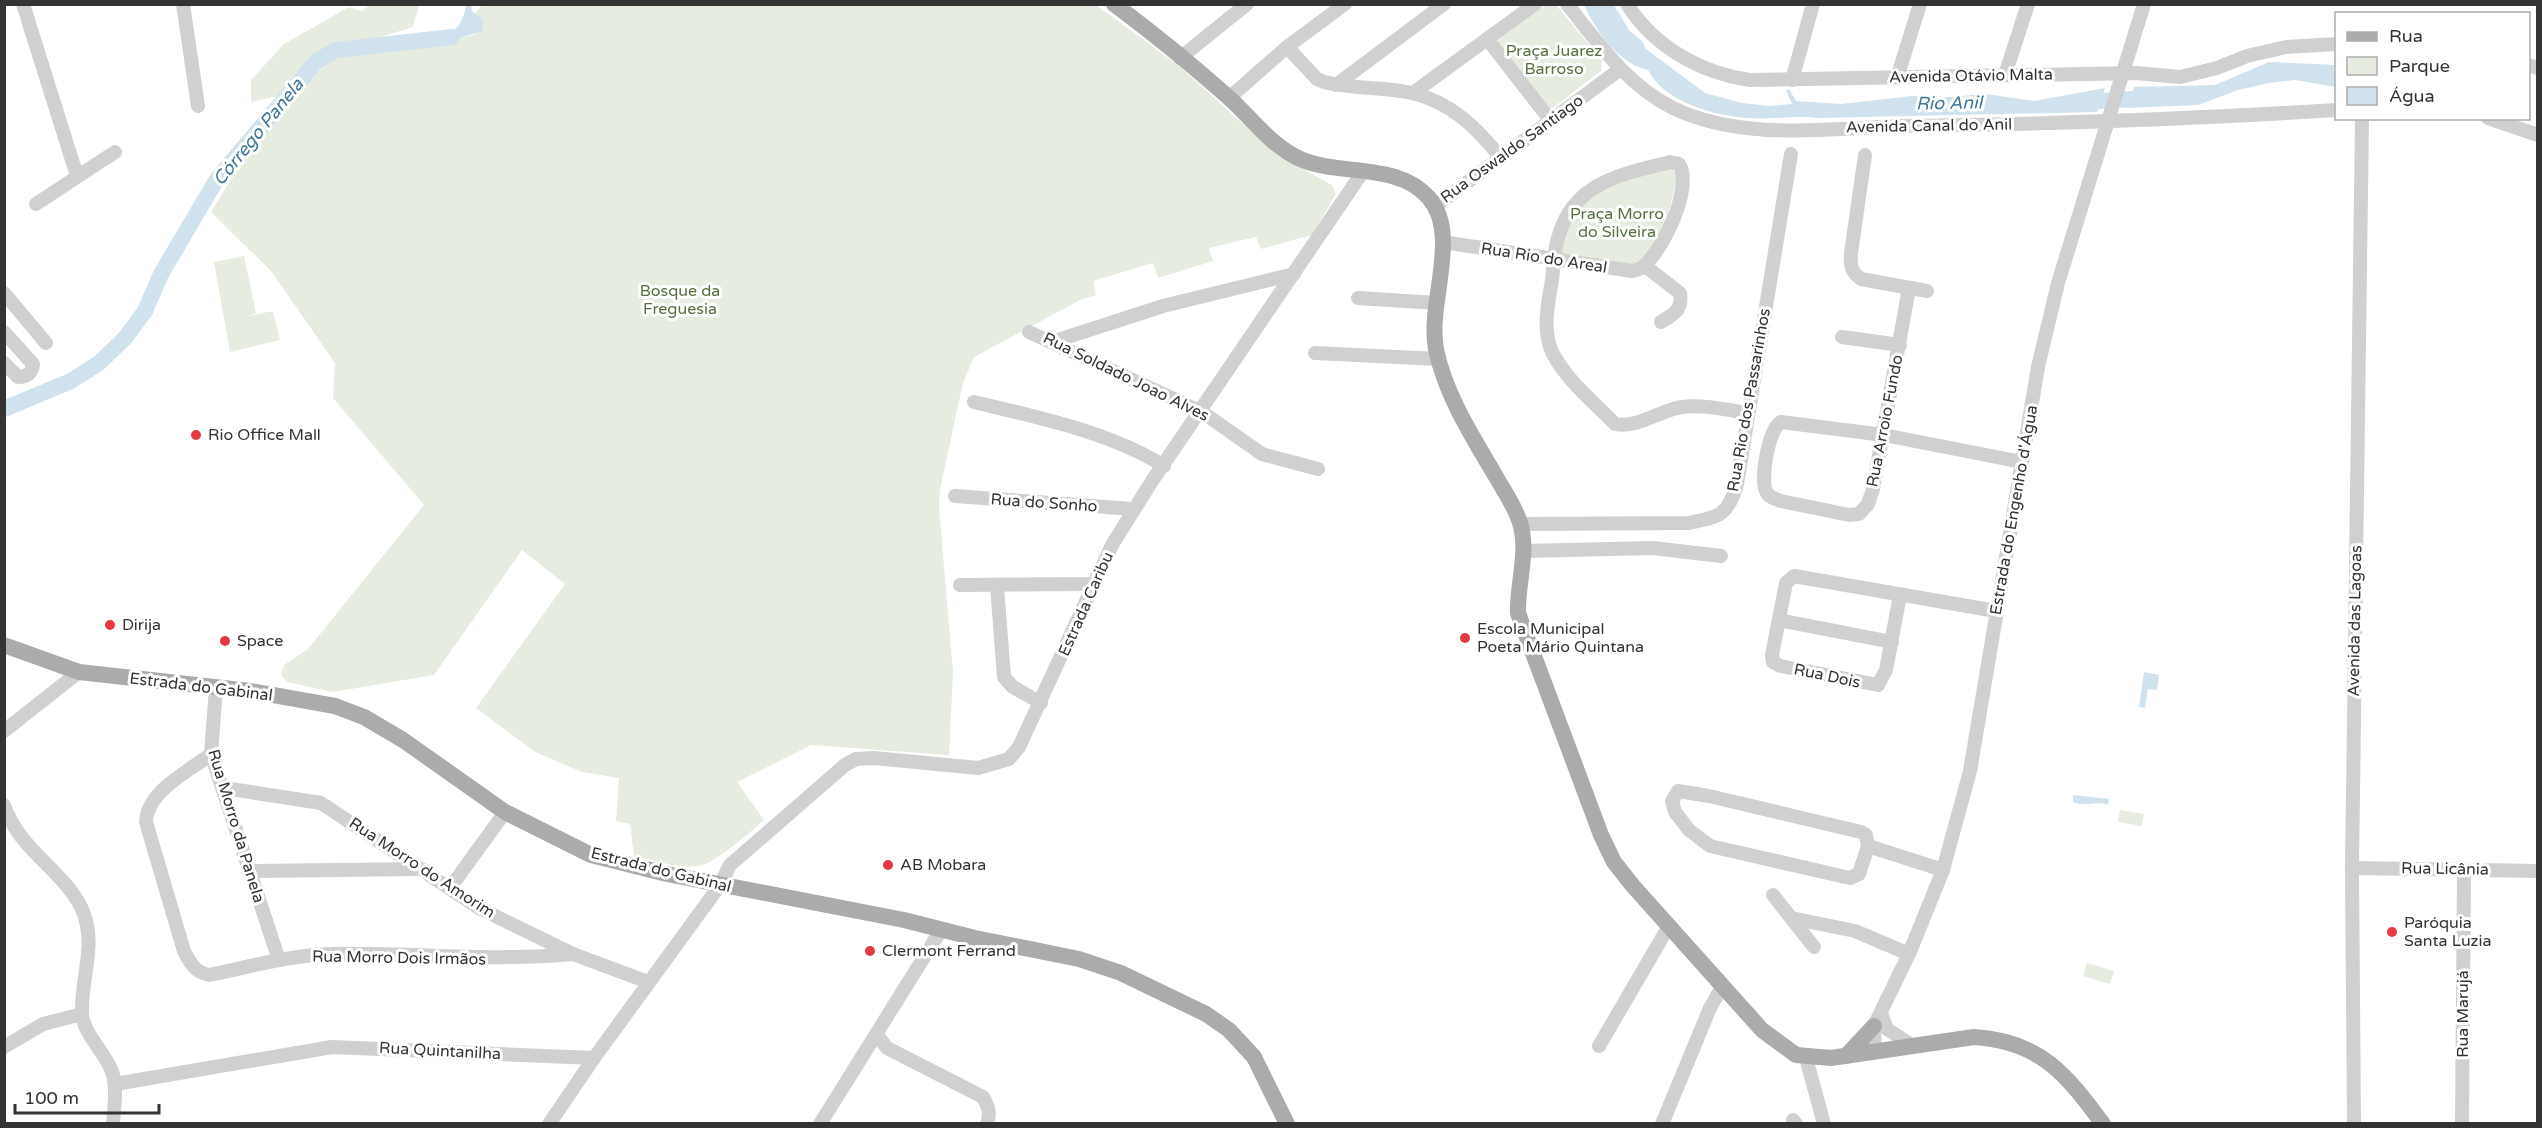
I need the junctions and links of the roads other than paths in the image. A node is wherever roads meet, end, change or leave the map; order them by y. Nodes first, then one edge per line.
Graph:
1 (23, 4) edge
2 (183, 4) edge
3 (1114, 4) edge
4 (1345, 4) edge
5 (1444, 4) edge
6 (1535, 4) edge
7 (1568, 4) edge
8 (1627, 4) edge
9 (1813, 4) edge
10 (1920, 4) edge
11 (2028, 4) edge
12 (2144, 4) edge
13 (1245, 5) edge
14 (1488, 40) junction
15 (2335, 44) edge
16 (1287, 47) junction
17 (1180, 58) junction
18 (1619, 70) junction
19 (2005, 75) junction
20 (2123, 77) junction
21 (1898, 78) junction
22 (1792, 80) junction
23 (1336, 85) junction
24 (1413, 93) junction
25 (1229, 98) junction
26 (198, 106) dead end
27 (2335, 110) edge
28 (2110, 117) junction
29 (2362, 120) edge
30 (2494, 120) edge
31 (1551, 121) junction
32 (2538, 135) edge
33 (115, 152) dead end
34 (1791, 154) dead end
35 (1865, 155) dead end
36 (1501, 158) junction
37 (1364, 170) junction
38 (77, 176) junction
39 (36, 204) dead end
40 (1434, 207) junction
41 (1443, 242) junction
42 (1556, 258) junction
43 (1645, 266) junction
44 (1294, 274) junction
45 (1909, 288) junction
46 (1927, 291) dead end
47 (4, 293) edge
48 (1358, 298) dead end
49 (1437, 303) junction
50 (1661, 322) dead end
51 (4, 332) edge
52 (1029, 332) dead end
53 (1842, 337) dead end
54 (1055, 342) junction
55 (46, 343) dead end
56 (1900, 345) junction
57 (1315, 353) dead end
58 (1439, 359) junction
59 (4, 363) edge
60 (974, 402) dead end
61 (1202, 412) junction
62 (1748, 413) junction
63 (1884, 435) junction
64 (2022, 462) junction
65 (1164, 466) junction
66 (1318, 469) dead end
67 (955, 496) dead end
68 (1133, 509) junction
69 (1521, 524) junction
70 (1522, 550) junction
71 (1722, 556) dead end
72 (1093, 584) junction
73 (960, 585) dead end
74 (997, 586) junction
75 (1900, 596) junction
76 (1996, 611) junction
77 (1779, 620) junction
78 (1892, 642) junction
79 (4, 645) edge
80 (79, 672) junction
81 (216, 688) junction
82 (1041, 704) junction
83 (4, 731) edge
84 (211, 754) junction
85 (224, 788) junction
86 (4, 805) edge
87 (505, 812) junction
88 (1868, 846) junction
89 (2352, 868) junction
90 (421, 869) junction
91 (2464, 869) junction
92 (1943, 870) junction
93 (248, 871) junction
94 (2538, 871) edge
95 (720, 885) junction
96 (450, 888) junction
97 (1773, 896) dead end
98 (1791, 918) junction
99 (1669, 926) junction
100 (941, 930) junction
101 (1814, 947) dead end
102 (573, 954) junction
103 (1909, 954) junction
104 (279, 960) junction
105 (648, 982) junction
106 (1722, 987) junction
107 (81, 1014) junction
108 (1877, 1020) junction
109 (877, 1035) junction
110 (1599, 1046) dead end
111 (1913, 1046) junction
112 (4, 1047) edge
113 (887, 1048) junction
114 (867, 1051) junction
115 (1875, 1052) junction
116 (1846, 1056) junction
117 (594, 1058) junction
118 (1806, 1058) junction
119 (115, 1084) junction
120 (114, 1124) edge
121 (549, 1124) edge
122 (820, 1124) edge
123 (987, 1124) edge
124 (1287, 1124) edge
125 (1662, 1124) edge
126 (1824, 1124) edge
127 (2103, 1124) edge
128 (2354, 1124) edge
129 (2462, 1124) edge

1 - 38 street
2 - 26 street
3 - 17 main road
4 - 16 street
5 - 23 street
6 - 14 street
7 - 18 street, Avenida Canal do Anil
8 - 22 street, Avenida Otávio Malta
9 - 22 street
10 - 21 street
11 - 19 street
12 - 20 street, Estrada do Engenho d'Água
13 - 17 street
14 - 24 street
14 - 31 street
15 - 20 street, Avenida Otávio Malta
16 - 23 street
16 - 25 street
17 - 25 main road
18 - 28 street, Avenida Canal do Anil
18 - 31 street, Rua Oswaldo Santiago
19 - 20 street, Avenida Otávio Malta
19 - 21 street, Avenida Otávio Malta
20 - 28 street, Estrada do Engenho d'Água
21 - 22 street, Avenida Otávio Malta
23 - 24 street
24 - 36 street
25 - 37 main road
27 - 28 street, Avenida Canal do Anil
28 - 64 street, Estrada do Engenho d'Água
29 - 89 street, Avenida das Lagoas
30 - 32 street
31 - 36 street, Rua Oswaldo Santiago
33 - 38 street
34 - 62 street, Rua Rio dos Passarinhos
35 - 45 street
36 - 40 street, Rua Oswaldo Santiago
37 - 40 main road
37 - 44 street, Estrada Caribu
38 - 39 street
40 - 41 main road
41 - 42 street, Rua Rio do Areal
41 - 49 main road
42 - 43 street, Rua Rio do Areal
42 - 43 street
42 - 62 street
43 - 50 street
44 - 54 street
44 - 61 street, Estrada Caribu
45 - 46 street
45 - 56 street, Rua Arroio Fundo
47 - 55 street
48 - 49 street
49 - 58 main road
51 - 59 street
52 - 54 street, Rua Soldado Joao Alves
53 - 56 street
54 - 61 street, Rua Soldado Joao Alves
56 - 63 street, Rua Arroio Fundo
57 - 58 street
58 - 69 main road
60 - 65 street
61 - 65 street, Estrada Caribu
61 - 66 street, Rua Soldado Joao Alves
62 - 69 street, Rua Rio dos Passarinhos
63 - 63 street, Rua Arroio Fundo
63 - 64 street
64 - 76 street, Estrada do Engenho d'Água
65 - 68 street, Estrada Caribu
67 - 68 street, Rua do Sonho
68 - 72 street, Estrada Caribu
69 - 70 main road
70 - 71 street
70 - 99 main road
72 - 74 street
72 - 82 street, Estrada Caribu
73 - 74 street
74 - 82 street
75 - 76 street, Rua Dois
75 - 77 street, Rua Dois
75 - 78 street, Rua Dois
76 - 92 street, Estrada do Engenho d'Água
77 - 78 street
77 - 78 street, Rua Dois
79 - 80 main road, Estrada do Gabinal
80 - 81 main road, Estrada do Gabinal
80 - 83 street
81 - 84 street, Rua Morro da Panela
81 - 87 main road, Estrada do Gabinal
82 - 95 street, Estrada Caribu
84 - 85 street, Rua Morro da Panela
84 - 104 street, Rua Morro Dois Irmãos
85 - 90 street, Rua Morro do Amorim
85 - 93 street, Rua Morro da Panela
86 - 107 street
87 - 95 main road, Estrada do Gabinal
87 - 96 street
88 - 88 street
88 - 92 street
89 - 91 street, Rua Licânia
89 - 128 street, Avenida das Lagoas
90 - 93 street
90 - 96 street, Rua Morro do Amorim
91 - 94 street, Rua Licânia
91 - 129 street, Rua Marujá
92 - 103 street, Estrada do Engenho d'Água
93 - 104 street, Rua Morro da Panela
95 - 100 main road, Estrada do Gabinal
95 - 105 street
96 - 102 street, Rua Morro do Amorim
97 - 98 street
98 - 101 street
98 - 103 street
99 - 106 main road
99 - 110 street
100 - 109 street
100 - 124 main road, Estrada do Gabinal
102 - 104 street, Rua Morro Dois Irmãos
102 - 105 street, Rua Morro do Amorim
103 - 108 street, Estrada do Engenho d'Água
105 - 117 street
106 - 118 main road
106 - 125 street
107 - 112 street
107 - 119 street
108 - 111 street
108 - 115 street, Estrada do Engenho d'Água
108 - 116 main road
109 - 113 street
109 - 114 street
111 - 115 main road
111 - 127 main road
113 - 114 street
113 - 123 street
114 - 122 street
115 - 116 main road
116 - 118 main road
117 - 119 street, Rua Quintanilha
117 - 121 street
118 - 126 street
119 - 120 street

